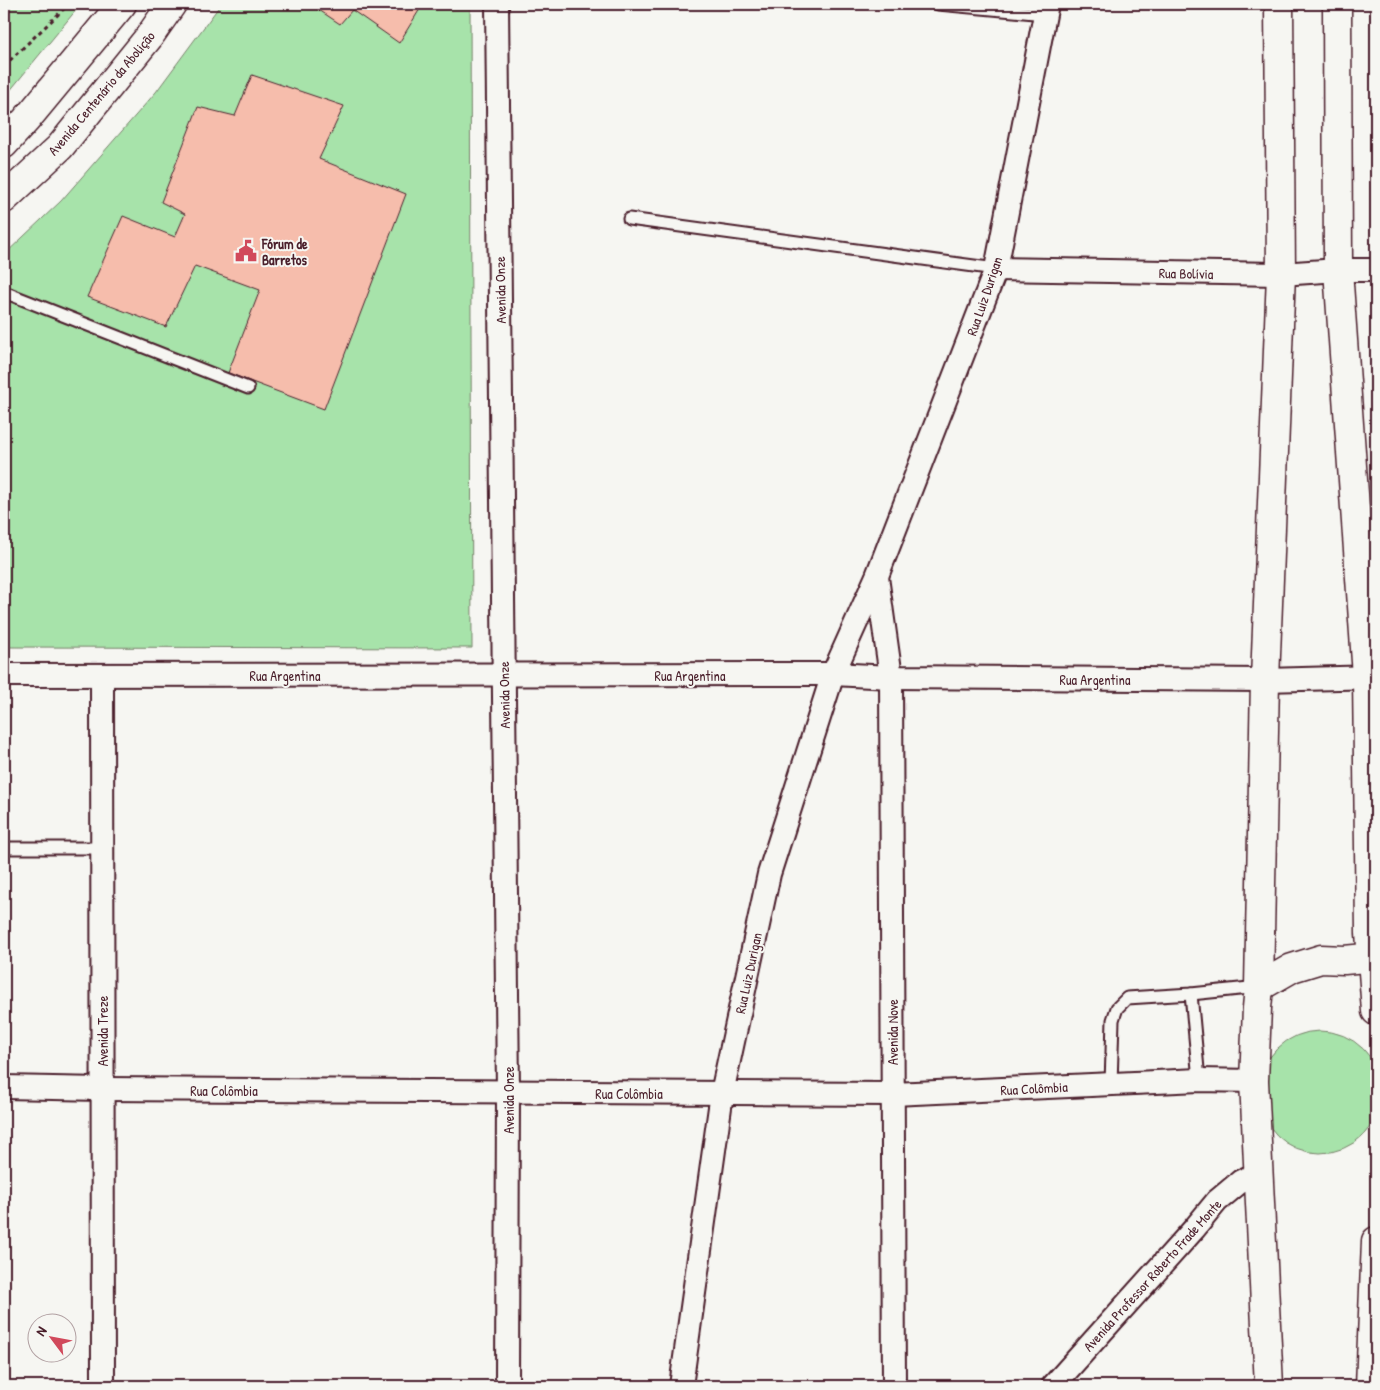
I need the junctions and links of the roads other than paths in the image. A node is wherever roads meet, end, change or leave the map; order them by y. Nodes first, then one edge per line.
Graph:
1 (122, 4) edge
2 (172, 4) edge
3 (497, 4) edge
4 (938, 4) edge
5 (1279, 4) edge
6 (1337, 4) edge
7 (1046, 9) edge
8 (4, 144) edge
9 (4, 199) edge
10 (628, 219) dead end
11 (996, 269) junction
12 (1338, 270) junction
13 (1376, 270) edge
14 (1280, 274) junction
15 (4, 292) edge
16 (248, 388) dead end
17 (877, 576) junction
18 (834, 674) junction
19 (4, 675) edge
20 (102, 675) junction
21 (504, 675) junction
22 (1372, 677) edge
23 (891, 678) junction
24 (1266, 680) junction
25 (4, 848) edge
26 (101, 848) junction
27 (1374, 957) edge
28 (1260, 987) junction
29 (1191, 994) junction
30 (1376, 1011) edge
31 (1199, 1080) junction
32 (1254, 1081) junction
33 (1111, 1084) junction
34 (4, 1087) edge
35 (102, 1089) junction
36 (508, 1092) junction
37 (722, 1093) junction
38 (893, 1094) junction
39 (1259, 1173) junction
40 (1376, 1241) edge
41 (103, 1386) edge
42 (507, 1386) edge
43 (682, 1386) edge
44 (894, 1386) edge
45 (1053, 1386) edge
46 (1269, 1386) edge
47 (1370, 1386) edge

1 - 8 main road
2 - 9 main road, Avenida Centenário da Abolição
3 - 21 street, Avenida Onze
4 - 7 lane
5 - 14 main road
6 - 12 main road
7 - 11 street, Rua Luiz Durigan
10 - 11 lane
11 - 14 street, Rua Bolívia
11 - 17 street, Rua Luiz Durigan
12 - 13 street, Rua Bolívia
12 - 14 street, Rua Bolívia
12 - 22 main road
14 - 24 main road
15 - 16 lane
17 - 18 street, Rua Luiz Durigan
17 - 23 street, Rua Luiz Durigan
18 - 21 street, Rua Argentina
18 - 23 street, Rua Argentina
18 - 37 street, Rua Luiz Durigan
19 - 20 street, Rua Argentina
20 - 21 street, Rua Argentina
20 - 26 street, Avenida Treze
21 - 36 street, Avenida Onze
22 - 24 street, Rua Argentina
22 - 27 main road
23 - 24 street, Rua Argentina
23 - 38 street, Avenida Nove
24 - 28 main road
25 - 26 lane
26 - 35 street, Avenida Treze
27 - 28 main road
27 - 30 main road
28 - 29 lane
28 - 32 main road
29 - 31 lane
29 - 33 lane
31 - 32 street, Rua Colômbia
31 - 33 street, Rua Colômbia
32 - 39 main road
33 - 38 street, Rua Colômbia
34 - 35 street, Rua Colômbia
35 - 36 street, Rua Colômbia
35 - 41 street, Avenida Treze
36 - 37 street, Rua Colômbia
36 - 42 street, Avenida Onze
37 - 38 street, Rua Colômbia
37 - 43 street, Rua Luiz Durigan
38 - 44 street, Avenida Nove
39 - 45 street, Avenida Professor Roberto Frade Monte
39 - 46 main road
40 - 47 main road

